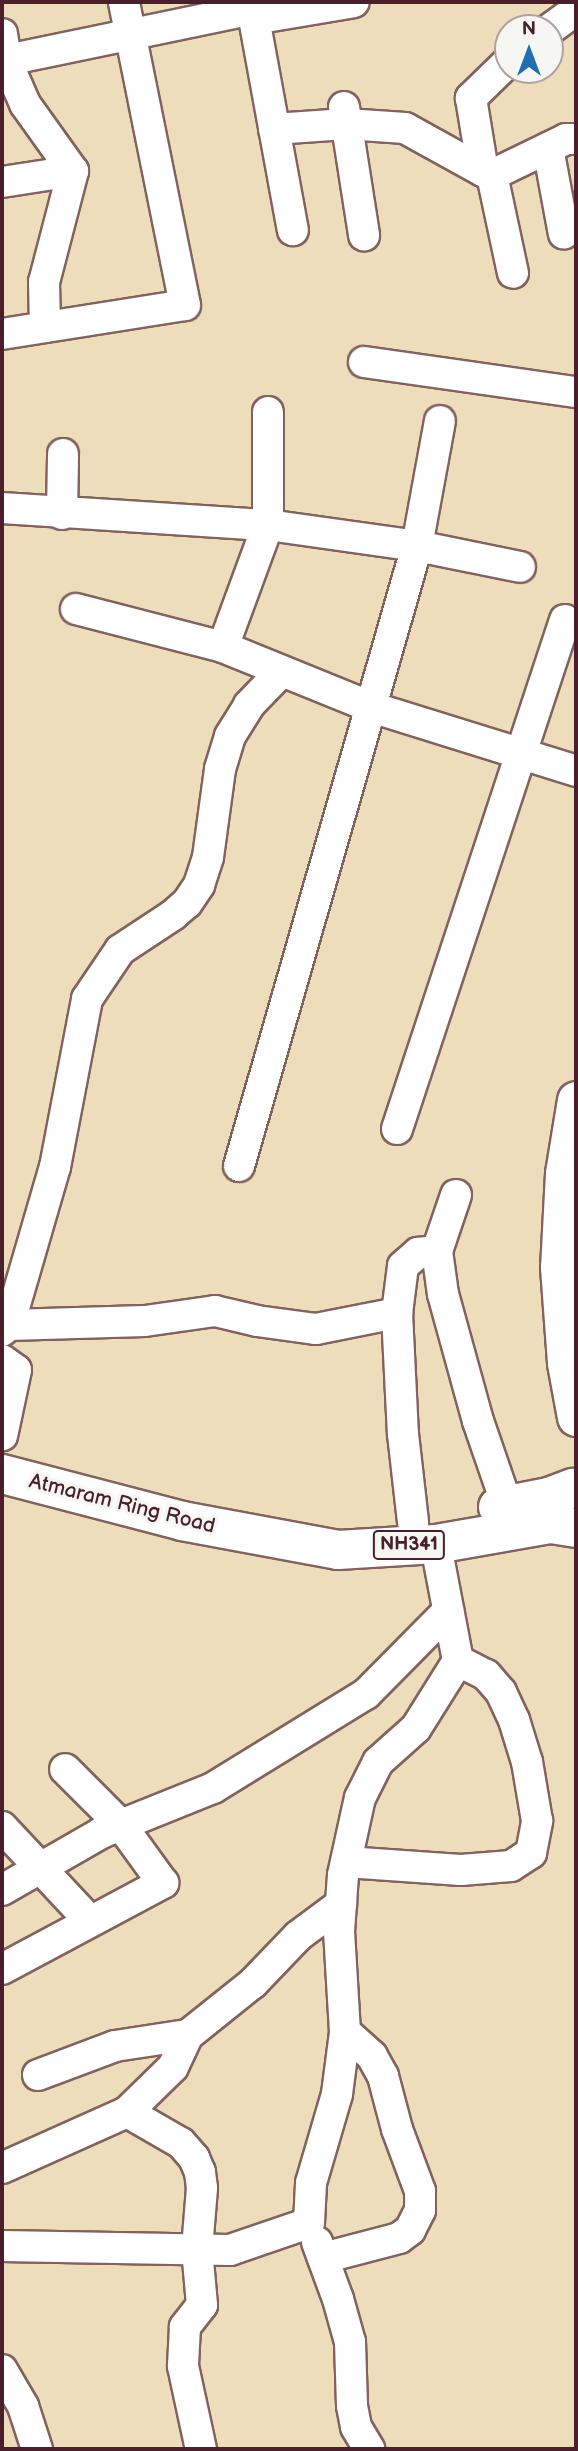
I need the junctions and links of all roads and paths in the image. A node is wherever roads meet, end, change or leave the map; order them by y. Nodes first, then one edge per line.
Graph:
1 (124, 2) edge
2 (354, 2) edge
3 (252, 10) edge
4 (130, 32) junction
5 (3, 52) edge
6 (494, 76) edge
7 (345, 115) junction
8 (274, 129) junction
9 (562, 143) edge
10 (73, 171) junction
11 (487, 173) junction
12 (2, 182) edge
13 (293, 230) dead end
14 (564, 234) dead end
15 (364, 236) dead end
16 (513, 273) dead end
17 (46, 327) junction
18 (2, 334) edge
19 (364, 362) dead end
20 (576, 392) edge
21 (268, 412) dead end
22 (440, 421) dead end
23 (63, 454) dead end
24 (2, 509) edge
25 (62, 514) junction
26 (268, 525) junction
27 (417, 546) junction
28 (520, 567) dead end
29 (76, 610) dead end
30 (565, 620) dead end
31 (223, 647) junction
32 (282, 671) junction
33 (371, 707) junction
34 (521, 752) junction
35 (576, 771) edge
36 (576, 1100) edge
37 (397, 1129) dead end
38 (239, 1166) dead end
39 (456, 1195) dead end
40 (438, 1251) junction
41 (397, 1313) junction
42 (5, 1328) edge
43 (2, 1360) edge
44 (576, 1417) edge
45 (2, 1436) edge
46 (2, 1474) edge
47 (574, 1485) edge
48 (507, 1505) junction
49 (413, 1522) junction
50 (576, 1528) edge
51 (242, 1532) junction
52 (438, 1556) dead end
53 (448, 1611) junction
54 (458, 1661) junction
55 (65, 1769) dead end
56 (121, 1825) junction
57 (2, 1828) edge
58 (346, 1863) junction
59 (39, 1868) junction
60 (2, 1889) edge
61 (341, 1905) junction
62 (89, 1920) junction
63 (5, 1962) edge
64 (345, 2032) junction
65 (188, 2035) junction
66 (38, 2075) dead end
67 (127, 2112) junction
68 (2, 2168) edge
69 (309, 2223) junction
70 (2, 2246) edge
71 (197, 2249) junction
72 (323, 2258) junction
73 (2, 2370) edge
74 (37, 2449) edge
75 (201, 2449) edge
76 (369, 2449) edge

1 - 4 street
2 - 3 street
3 - 4 street
3 - 8 street
4 - 5 street
4 - 17 street
5 - 10 street
6 - 11 street
7 - 8 street
7 - 11 street
7 - 15 street
8 - 13 street
9 - 11 street
9 - 14 street
10 - 12 street
10 - 17 street
11 - 16 street
17 - 18 street
19 - 20 street
21 - 26 street
22 - 27 street
23 - 25 street
24 - 25 street
25 - 26 street
26 - 27 street
26 - 31 street
27 - 28 street
27 - 33 street
29 - 31 street
30 - 34 street
31 - 32 street
32 - 33 street
32 - 42 street
33 - 34 street
33 - 38 street
34 - 35 street
34 - 37 street
36 - 44 main road
39 - 40 street
40 - 41 street
40 - 48 street
41 - 42 street
41 - 49 street
43 - 45 street
46 - 51 highway, Atmaram Ring Road / NH341
47 - 48 highway, Atmaram Ring Road / NH341
47 - 50 highway, NH341
48 - 49 highway, Atmaram Ring Road / NH341
49 - 51 highway, Atmaram Ring Road / NH341
50 - 51 highway, Atmaram Ring Road / NH341
52 - 53 street
53 - 54 street
53 - 56 street
54 - 58 street
54 - 58 street
55 - 56 street
56 - 59 street
56 - 62 street
57 - 59 street
58 - 61 street
59 - 60 street
59 - 62 street
61 - 64 street
61 - 65 street
62 - 63 street
64 - 69 street
64 - 72 street
65 - 66 street
65 - 67 street
67 - 68 street
67 - 71 street
69 - 71 street
69 - 72 street
70 - 71 street
71 - 75 street
72 - 76 street
73 - 74 street

